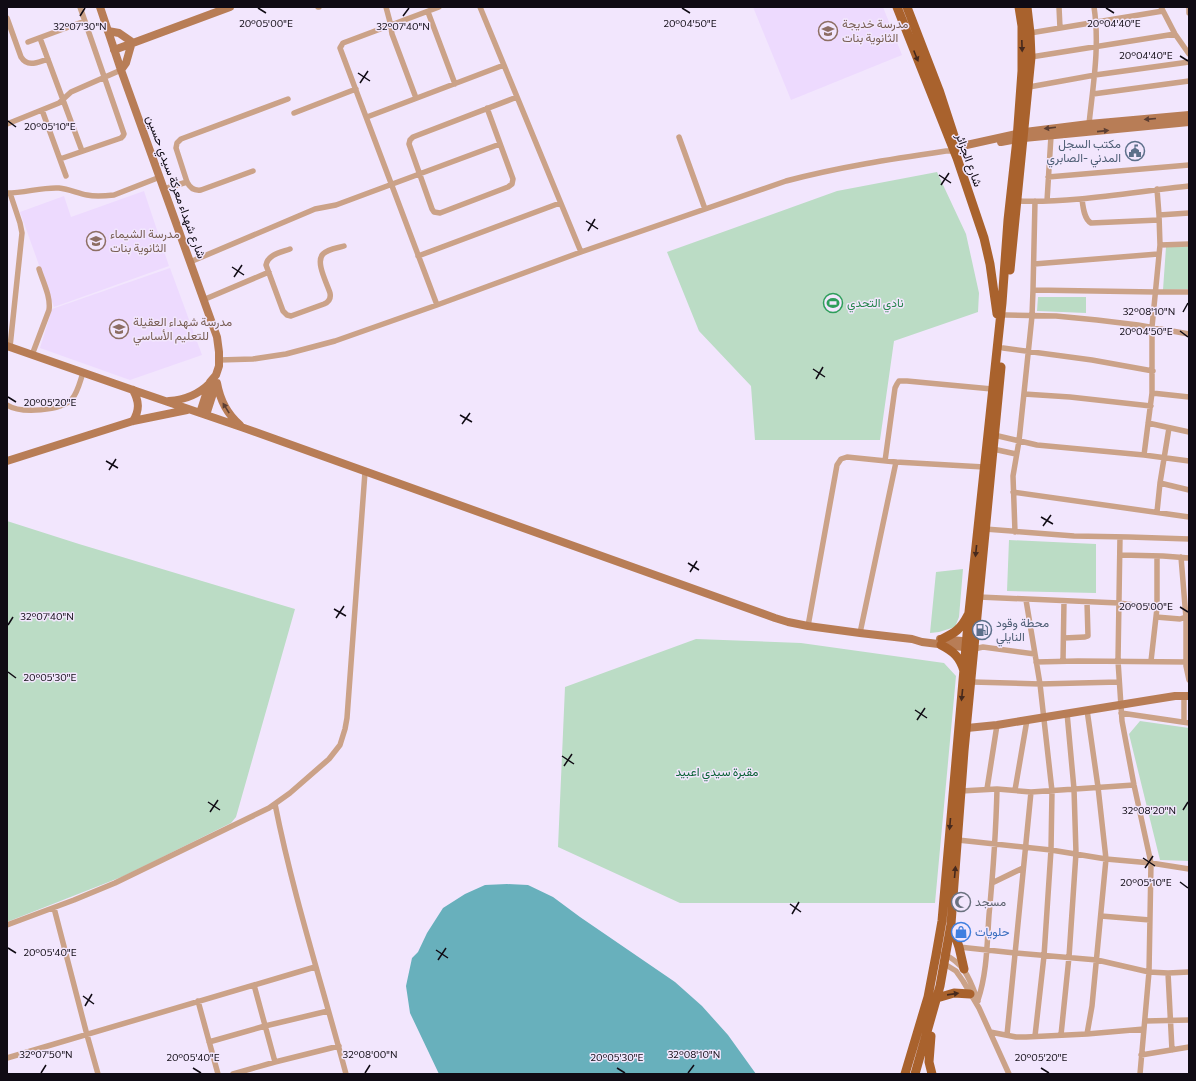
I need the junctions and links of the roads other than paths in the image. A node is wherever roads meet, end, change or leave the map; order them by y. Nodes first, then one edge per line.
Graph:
1 (80, 7) edge
2 (100, 7) edge
3 (230, 7) edge
4 (386, 7) edge
5 (439, 7) edge
6 (480, 7) edge
7 (897, 7) edge
8 (907, 7) edge
9 (1019, 7) edge
10 (1027, 7) edge
11 (1059, 7) edge
12 (1094, 7) edge
13 (1189, 7) edge
14 (1162, 9) edge
15 (428, 12) junction
16 (1189, 13) edge
17 (7, 18) edge
18 (85, 21) junction
19 (1097, 22) junction
20 (391, 26) junction
21 (1060, 28) junction
22 (108, 31) junction
23 (1030, 33) junction
24 (1175, 34) junction
25 (40, 38) junction
26 (28, 42) dead end
27 (132, 42) junction
28 (1096, 47) junction
29 (114, 50) junction
30 (1189, 54) edge
31 (1031, 57) junction
32 (48, 60) junction
33 (1189, 62) edge
34 (504, 65) junction
35 (121, 70) junction
36 (1095, 75) junction
37 (104, 77) junction
38 (1189, 81) edge
39 (455, 84) junction
40 (1028, 87) junction
41 (356, 89) junction
42 (1092, 94) junction
43 (517, 97) junction
44 (416, 98) junction
45 (288, 99) dead end
46 (63, 100) junction
47 (487, 108) junction
48 (42, 110) junction
49 (294, 113) dead end
50 (1189, 115) edge
51 (367, 117) junction
52 (1189, 122) edge
53 (7, 124) edge
54 (1089, 124) junction
55 (1021, 135) junction
56 (1051, 136) junction
57 (679, 137) dead end
58 (500, 144) junction
59 (954, 150) junction
60 (82, 151) junction
61 (60, 159) junction
62 (1189, 165) edge
63 (253, 171) dead end
64 (420, 174) junction
65 (66, 176) dead end
66 (160, 177) junction
67 (1048, 177) junction
68 (187, 182) junction
69 (391, 185) junction
70 (1189, 186) edge
71 (164, 189) junction
72 (1157, 190) junction
73 (8, 193) edge
74 (1082, 199) junction
75 (1018, 201) junction
76 (1035, 201) junction
77 (1047, 201) junction
78 (560, 203) junction
79 (705, 209) junction
80 (1189, 213) edge
81 (1159, 217) junction
82 (1189, 244) edge
83 (1160, 245) junction
84 (344, 246) dead end
85 (290, 249) dead end
86 (581, 252) junction
87 (1158, 254) junction
88 (418, 256) junction
89 (190, 262) junction
90 (1034, 264) junction
91 (39, 269) dead end
92 (269, 272) junction
93 (1033, 290) junction
94 (1154, 292) junction
95 (1189, 292) edge
96 (203, 300) junction
97 (1002, 303) junction
98 (437, 305) junction
99 (1032, 316) junction
100 (1003, 322) junction
101 (1152, 327) junction
102 (1189, 334) edge
103 (9, 347) edge
104 (1003, 348) junction
105 (1028, 352) junction
106 (32, 355) junction
107 (220, 360) junction
108 (1153, 371) junction
109 (83, 373) junction
110 (214, 380) junction
111 (992, 389) junction
112 (133, 390) junction
113 (1152, 393) junction
114 (1024, 394) junction
115 (1189, 397) edge
116 (162, 400) junction
117 (7, 405) edge
118 (1151, 406) junction
119 (189, 409) junction
120 (203, 414) junction
121 (133, 420) junction
122 (1148, 423) junction
123 (244, 428) junction
124 (1169, 428) junction
125 (1189, 432) edge
126 (994, 435) junction
127 (1019, 441) junction
128 (993, 449) junction
129 (1016, 454) junction
130 (1144, 455) junction
131 (1164, 457) junction
132 (7, 461) edge
133 (885, 461) junction
134 (1189, 461) edge
135 (896, 462) junction
136 (984, 467) junction
137 (365, 472) junction
138 (1160, 483) junction
139 (1189, 490) edge
140 (1013, 492) junction
141 (1157, 512) junction
142 (1189, 517) edge
143 (985, 529) junction
144 (1015, 532) junction
145 (1120, 538) junction
146 (1189, 539) edge
147 (1120, 555) junction
148 (1157, 556) junction
149 (1181, 557) junction
150 (1189, 558) edge
151 (979, 597) junction
152 (1026, 600) junction
153 (1064, 601) junction
154 (1087, 602) junction
155 (1119, 603) junction
156 (1157, 608) junction
157 (969, 612) junction
158 (1156, 617) junction
159 (1187, 617) edge
160 (808, 626) junction
161 (860, 633) junction
162 (1064, 638) junction
163 (941, 642) junction
164 (1187, 643) edge
165 (973, 645) junction
166 (1035, 654) junction
167 (1063, 661) junction
168 (1118, 661) junction
169 (1151, 661) junction
170 (1036, 662) junction
171 (1186, 662) junction
172 (965, 671) junction
173 (1189, 680) edge
174 (972, 682) junction
175 (1119, 682) junction
176 (1040, 684) junction
177 (1187, 696) edge
178 (1121, 709) junction
179 (1087, 710) junction
180 (1067, 713) junction
181 (1043, 717) junction
182 (1027, 720) junction
183 (1187, 723) edge
184 (997, 725) junction
185 (967, 728) junction
186 (1134, 785) junction
187 (1098, 787) junction
188 (987, 789) junction
189 (997, 789) junction
190 (1074, 789) junction
191 (1015, 790) junction
192 (961, 791) junction
193 (1052, 791) junction
194 (1031, 792) junction
195 (275, 804) junction
196 (958, 840) junction
197 (995, 843) junction
198 (1025, 847) junction
199 (1051, 850) junction
200 (1076, 854) junction
201 (1106, 859) junction
202 (1151, 863) junction
203 (1023, 868) junction
204 (1189, 869) edge
205 (992, 884) junction
206 (54, 908) junction
207 (1101, 916) junction
208 (1150, 920) junction
209 (951, 924) junction
210 (7, 925) edge
211 (959, 947) junction
212 (987, 950) junction
213 (1015, 953) junction
214 (1044, 956) junction
215 (941, 957) junction
216 (1069, 957) junction
217 (1097, 960) junction
218 (315, 967) junction
219 (964, 969) junction
220 (1149, 972) junction
221 (1189, 972) edge
222 (1168, 973) junction
223 (254, 985) junction
224 (970, 994) junction
225 (937, 998) junction
226 (978, 1000) junction
227 (198, 1001) junction
228 (979, 1008) junction
229 (328, 1011) junction
230 (931, 1020) junction
231 (1189, 1020) edge
232 (1145, 1021) junction
233 (1170, 1021) junction
234 (265, 1026) junction
235 (1144, 1029) junction
236 (990, 1032) junction
237 (1087, 1034) junction
238 (86, 1035) junction
239 (1007, 1035) junction
240 (1061, 1035) junction
241 (1035, 1036) junction
242 (209, 1042) junction
243 (339, 1046) junction
244 (1189, 1047) edge
245 (1172, 1050) junction
246 (1141, 1055) junction
247 (7, 1058) edge
248 (275, 1062) junction
249 (98, 1074) edge
250 (218, 1074) edge
251 (234, 1074) edge
252 (346, 1074) edge
253 (905, 1074) edge
254 (915, 1074) edge
255 (932, 1074) edge
256 (1009, 1074) edge
257 (1140, 1074) edge

1 - 18 street
2 - 22 main road, شارع شهداء معركة سيدي حسين
3 - 27 main road
4 - 20 street
5 - 15 street
6 - 34 street
7 -> 59 main road, شارع الجزائر
8 - 59 main road, شارع الجزائر
9 -> 55 main road
10 - 23 main road
11 - 21 street
12 - 19 street
13 - 16 street
14 - 19 street
14 - 24 street
15 - 20 street
15 - 39 street
17 - 32 street
18 - 25 street
18 - 37 street
19 - 21 street
19 - 28 street
20 - 41 street
20 - 44 street
21 - 23 street
22 - 27 main road
22 - 29 main road, شارع شهداء معركة سيدي حسين
23 - 31 main road
24 - 28 street
24 - 30 street
25 - 26 street
25 - 32 street
27 - 29 main road
27 - 35 main road
28 - 31 street
28 - 36 street
29 - 35 main road, شارع شهداء معركة سيدي حسين
31 - 40 main road
32 - 46 street
33 - 36 street
34 - 39 street
34 - 43 street
35 - 37 street
35 - 66 main road, شارع شهداء معركة سيدي حسين
36 - 40 street
36 - 42 street
37 - 46 street
37 - 60 street
38 - 42 street
39 - 44 street
40 - 55 main road
41 - 49 street
41 - 51 street
42 - 54 street
43 - 47 street
43 - 78 street
44 - 51 street
45 - 68 street
46 - 48 street
46 - 60 street
47 - 58 street
47 - 64 street
48 - 53 street
48 - 61 street
50 -> 54 main road
51 - 69 street
56 -> 52 main road
54 -> 55 main road
55 - 56 main road
55 - 59 main road
55 - 75 main road
55 - 97 main road
56 - 67 street
57 - 79 street
58 - 64 street
58 - 64 street
59 - 79 street
59 - 97 main road, شارع الجزائر
59 - 100 main road, شارع الجزائر
60 - 61 street
61 - 65 street
62 - 67 street
63 - 68 street
64 - 69 street
66 - 71 main road, شارع شهداء معركة سيدي حسين
66 - 73 street
67 - 77 street
68 - 71 street
69 - 88 street
69 - 89 street
70 - 72 street
71 - 89 main road, شارع شهداء معركة سيدي حسين
72 - 74 street
72 - 81 street
73 - 103 street
74 - 77 street
74 - 81 street
75 - 76 street
75 - 100 main road
76 - 77 street
76 - 90 street
78 - 86 street
78 - 88 street
79 - 86 street
80 - 81 street
81 - 83 street
82 - 83 street
83 - 87 street
84 - 92 street
85 - 92 street
86 - 98 street
87 - 90 street
87 - 94 street
88 - 98 street
89 - 96 main road, شارع شهداء معركة سيدي حسين
90 - 93 street
91 - 106 street
92 - 96 street
93 - 94 street
93 - 99 street
94 - 95 street
94 - 101 street
96 - 107 main road, شارع شهداء معركة سيدي حسين
97 - 100 main road
98 - 107 street
99 - 100 street
99 - 101 street
99 - 105 street
100 - 104 main road
100 - 111 main road
101 - 102 street
101 - 108 street
103 - 106 main road
104 - 105 street
104 - 126 main road
105 - 108 street
105 - 114 street
106 - 109 main road
107 - 110 main road, شارع شهداء معركة سيدي حسين
108 - 113 street
109 - 112 main road
109 - 117 street
110 - 116 main road
110 - 120 main road, شارع شهداء معركة سيدي حسين
123 -> 110 main road
111 - 133 street
111 - 136 main road
112 - 116 main road
112 - 121 main road
113 - 115 street
113 - 118 street
114 - 118 street
114 - 127 street
116 - 119 main road
118 - 122 street
119 - 120 main road
119 - 121 main road
120 - 123 main road
121 - 132 main road
122 - 124 street
122 - 130 street
123 - 137 main road
124 - 125 street
124 - 131 street
126 - 127 street
126 - 128 main road
127 - 129 street
127 - 130 street
128 - 129 street
128 - 143 main road
129 - 140 street
130 - 131 street
131 - 134 street
131 - 138 street
133 - 135 street
133 - 160 street
135 - 136 street
135 - 161 street
136 -> 157 main road
137 - 160 main road
137 - 195 street
138 - 139 street
138 - 141 street
140 - 141 street
140 - 144 street
141 - 142 street
143 - 144 street
143 - 151 main road
144 - 145 street
145 - 146 street
145 - 147 street
147 - 148 street
147 - 155 street
148 - 149 street
148 - 156 street
149 - 150 street
149 - 159 street
151 - 152 street
151 - 165 main road
152 - 153 street
152 - 166 street
153 - 154 street
153 - 162 street
154 - 155 street
154 - 162 street
155 - 156 street
155 - 168 street
156 - 158 street
157 - 163 main road
157 - 165 main road
158 - 159 street
158 - 169 street
159 - 164 street
160 - 161 main road
161 - 163 main road
162 - 167 street
163 - 165 main road
163 - 172 main road
164 - 171 street
165 - 166 street
165 - 172 main road
165 - 174 main road
166 - 170 street
167 - 168 street
167 - 170 street
168 - 169 street
168 - 175 street
169 - 171 street
170 - 176 street
171 - 173 street
172 -> 215 main road
174 - 176 street
174 - 185 main road
175 - 176 street
175 - 178 street
176 - 181 street
177 - 178 main road
177 - 183 street
178 - 179 main road
178 - 183 street
178 - 186 street
179 - 180 main road
179 - 187 street
180 - 181 main road
180 - 190 street
181 - 182 main road
181 - 193 street
182 - 184 main road
182 - 191 street
184 - 185 main road
184 - 188 street
185 - 192 main road
186 - 187 street
186 - 202 street
187 - 190 street
187 - 201 street
188 - 189 street
188 - 192 street
189 - 191 street
189 - 197 street
190 - 193 street
190 - 200 street
191 - 194 street
192 - 196 main road
193 - 194 street
193 - 199 street
194 - 198 street
195 - 206 street
195 - 218 street
196 - 197 street
209 -> 196 main road
197 - 198 street
197 - 205 street
198 - 199 street
198 - 203 street
199 - 200 street
199 - 214 street
200 - 201 street
200 - 216 street
201 - 202 street
201 - 207 street
202 - 204 street
202 - 208 street
203 - 205 street
203 - 213 street
205 - 212 street
206 - 210 street
206 - 238 street
207 - 208 street
207 - 217 street
208 - 220 street
209 - 211 main road
209 - 215 main road
211 - 212 street
211 - 219 main road
212 - 213 street
212 - 226 street
213 - 214 street
213 - 239 street
214 - 216 street
214 - 241 street
215 - 219 street
215 - 224 street
215 - 225 main road
215 - 253 main road
216 - 217 street
216 - 240 street
217 - 220 street
217 - 237 street
218 - 223 street
218 - 229 street
219 - 226 street
220 - 222 street
220 - 232 street
221 - 222 street
222 - 233 street
223 - 227 street
223 - 234 street
225 -> 224 main road
224 - 228 street
225 - 230 main road
226 - 228 street
227 - 238 street
227 - 242 street
228 - 236 street
229 - 234 street
229 - 243 street
230 - 254 main road
230 - 255 main road
231 - 233 street
232 - 233 street
232 - 235 street
233 - 245 street
234 - 242 street
234 - 248 street
235 - 237 street
235 - 246 street
236 - 239 street
236 - 256 street
237 - 240 street
238 - 247 street
238 - 249 street
239 - 241 street
240 - 241 street
242 - 250 street
243 - 248 street
243 - 252 street
244 - 245 street
245 - 246 street
246 - 257 street
248 - 251 street

